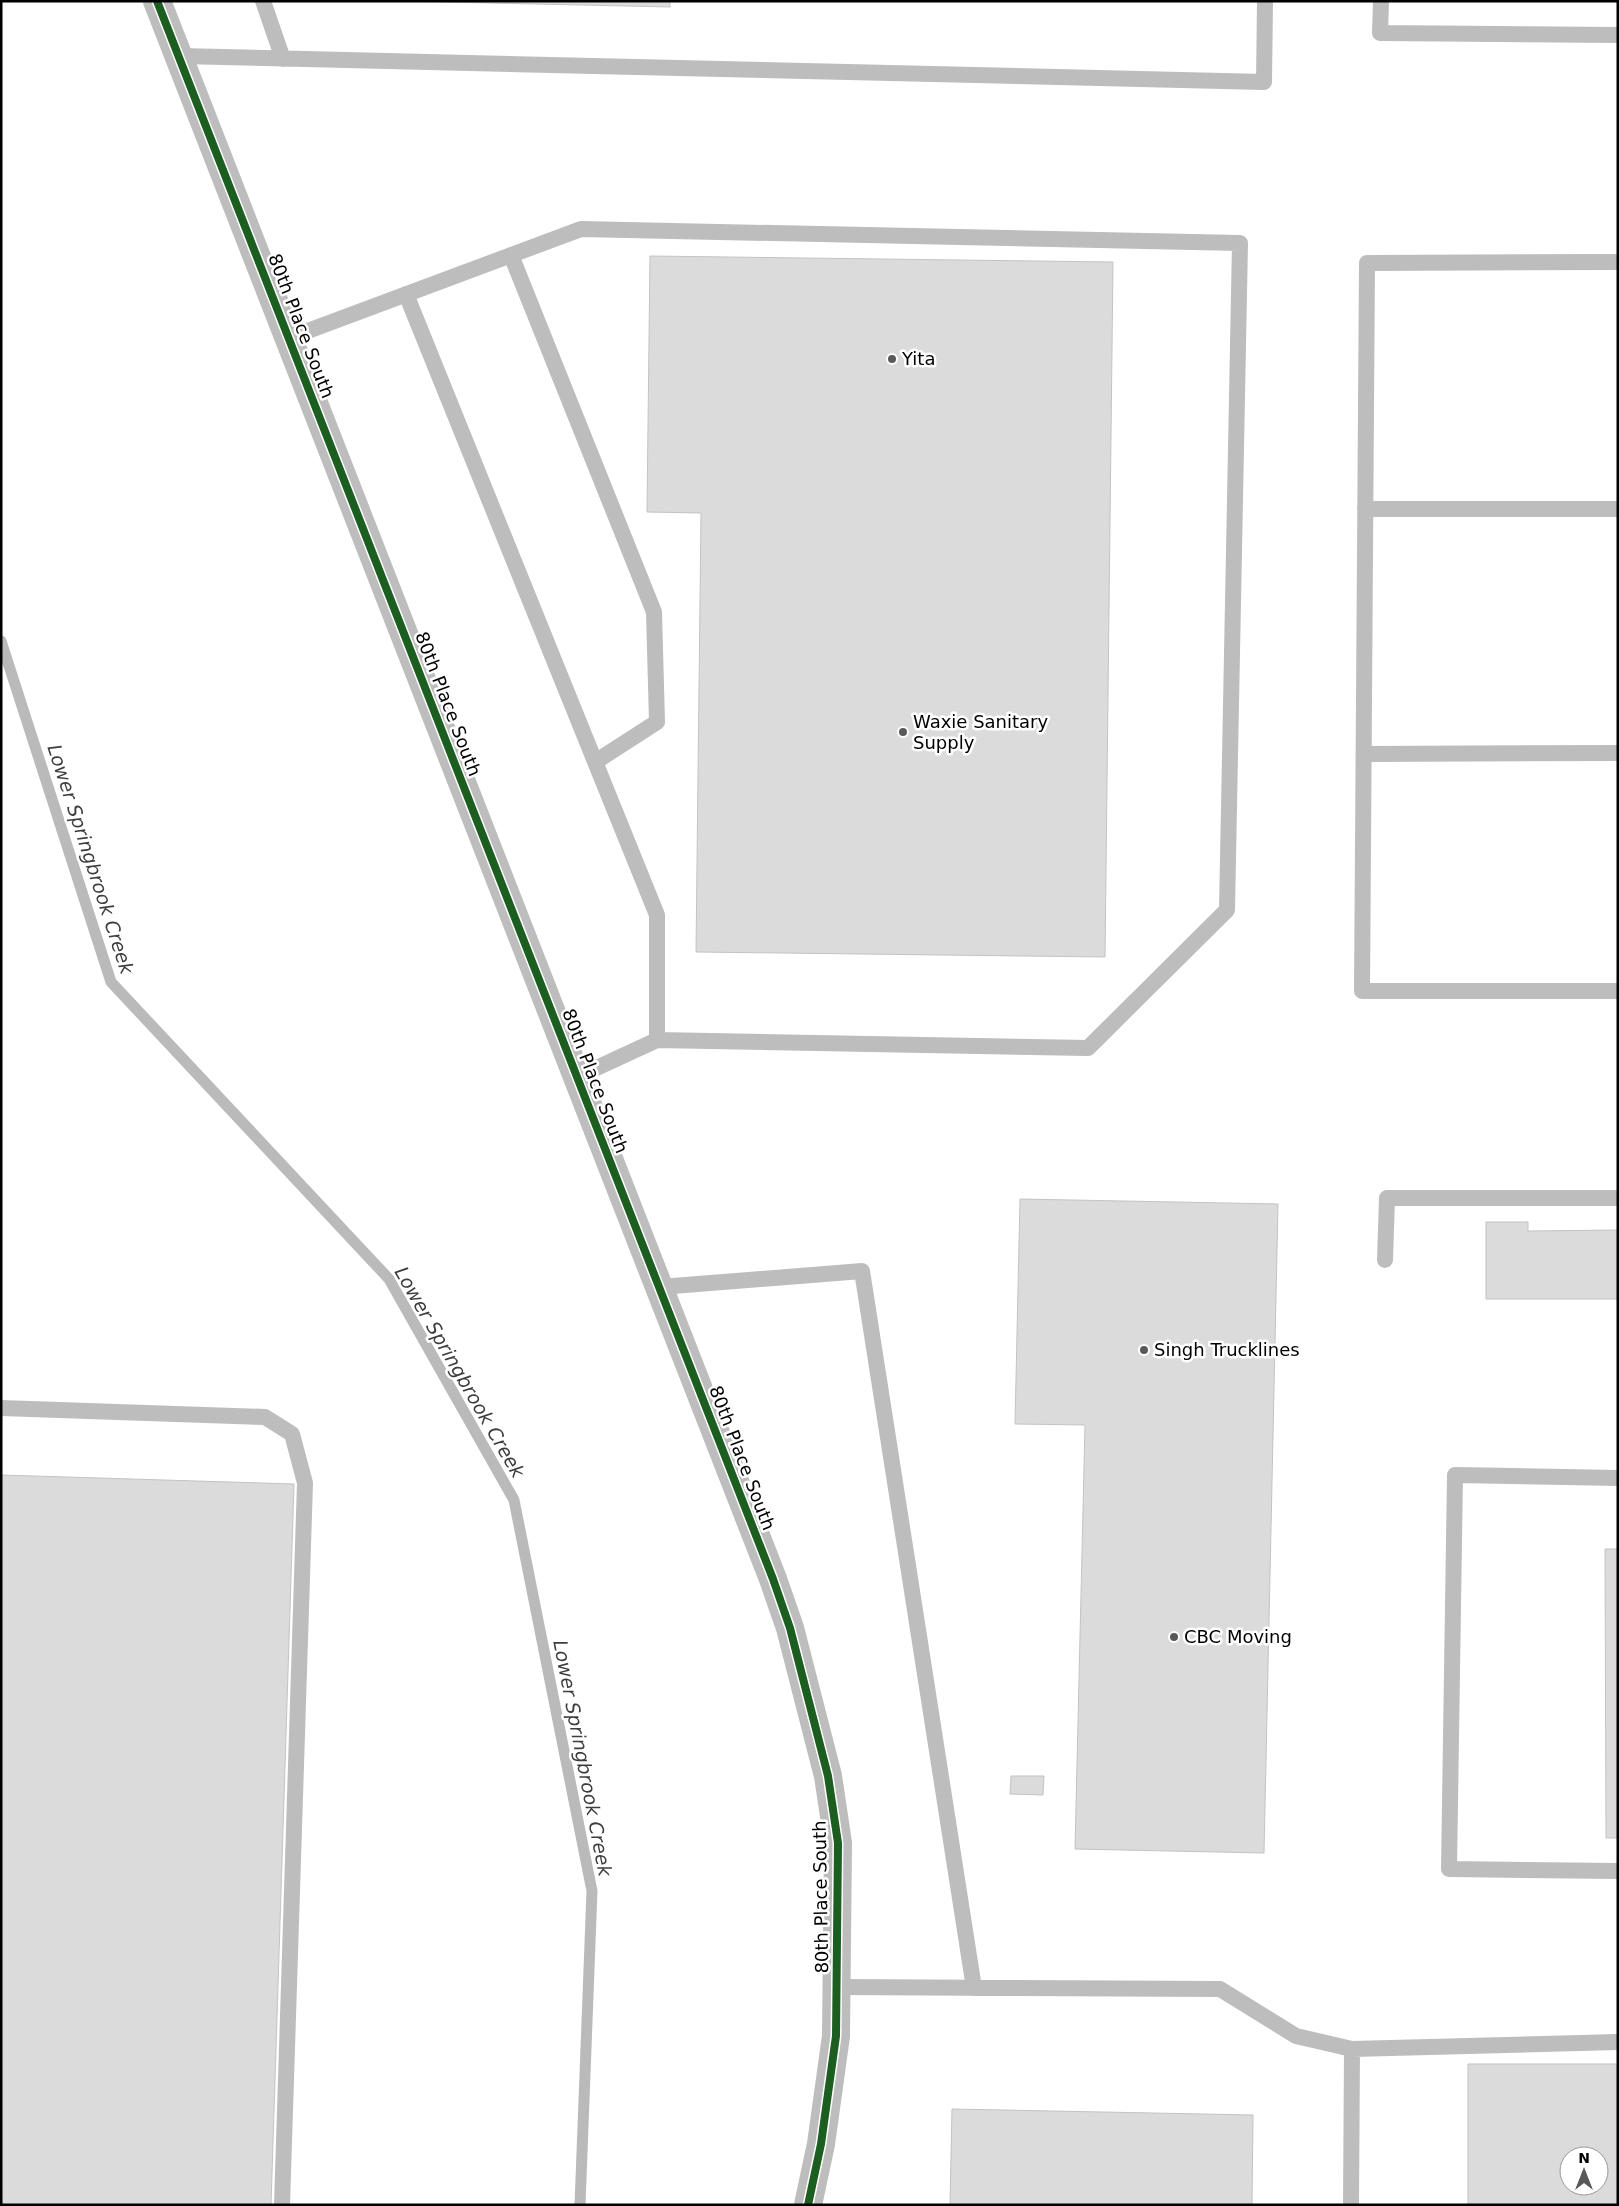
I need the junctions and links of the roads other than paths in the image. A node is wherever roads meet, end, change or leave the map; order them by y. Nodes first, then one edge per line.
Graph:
1 (157, 1) edge
2 (263, 1) edge
3 (1265, 1) edge
4 (1380, 1) edge
5 (1618, 35) edge
6 (179, 56) junction
7 (283, 59) junction
8 (511, 255) junction
9 (1618, 262) edge
10 (406, 294) junction
11 (289, 338) junction
12 (1365, 509) junction
13 (1618, 509) edge
14 (1618, 753) edge
15 (1364, 754) junction
16 (595, 762) junction
17 (1618, 990) edge
18 (657, 1040) junction
19 (577, 1076) junction
20 (1618, 1198) edge
21 (1384, 1260) dead end
22 (660, 1287) junction
23 (1, 1408) edge
24 (1618, 1478) edge
25 (1618, 1871) edge
26 (838, 1987) junction
27 (974, 1988) junction
28 (1618, 2042) edge
29 (1352, 2049) junction
30 (282, 2205) edge
31 (808, 2205) edge
32 (1351, 2205) edge

1 - 6 street, 80th Place South
2 - 7 lane
3 - 7 lane
4 - 5 lane
6 - 7 lane
6 - 11 street, 80th Place South
8 - 10 lane
8 - 16 lane
8 - 18 lane
9 - 12 lane
10 - 11 lane
10 - 16 lane
11 - 19 street, 80th Place South
12 - 13 lane
12 - 15 lane
14 - 15 lane
15 - 17 lane
16 - 18 lane
18 - 19 lane
19 - 22 street, 80th Place South
20 - 21 lane
22 - 26 street, 80th Place South
22 - 27 lane
23 - 30 lane
24 - 25 lane
26 - 27 lane
26 - 31 street, 80th Place South
27 - 29 lane
28 - 29 lane
29 - 32 lane

